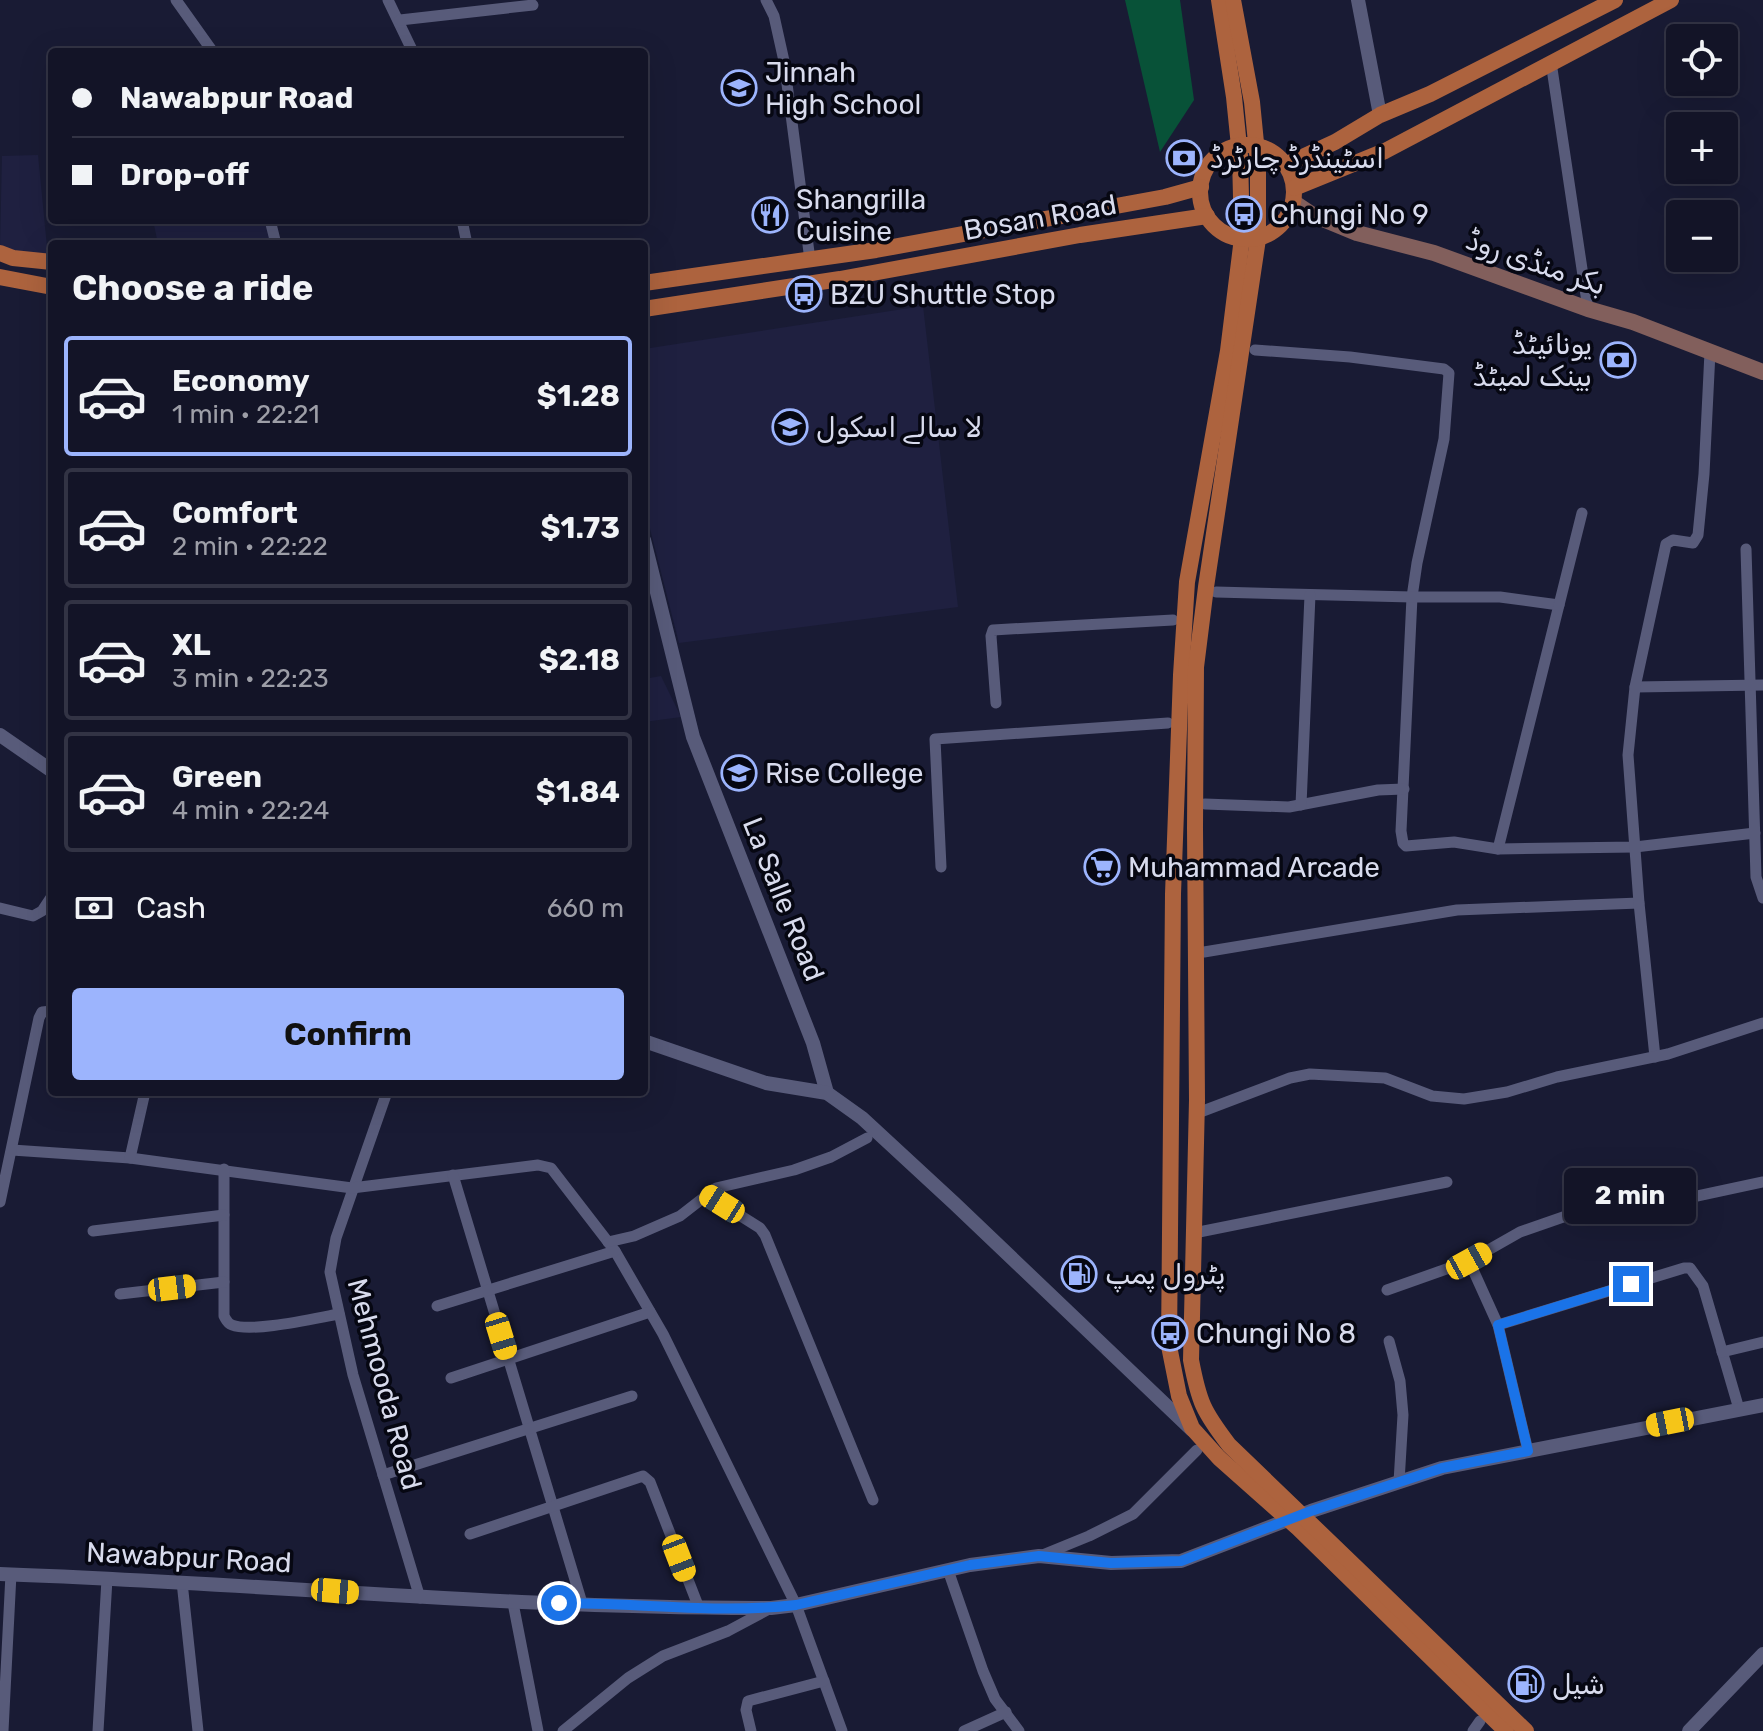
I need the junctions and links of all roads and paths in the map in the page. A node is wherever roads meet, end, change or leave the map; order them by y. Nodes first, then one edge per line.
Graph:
1 (176, 0) edge
2 (388, 0) edge
3 (766, 0) edge
4 (1219, 0) edge
5 (1233, 0) edge
6 (1358, 0) edge
7 (1592, 0) edge
8 (1615, 0) edge
9 (1671, 0) edge
10 (533, 5) dead end
11 (400, 20) junction
12 (210, 48) edge
13 (411, 48) edge
14 (1551, 62) junction
15 (1380, 115) junction
16 (1285, 165) junction
17 (1201, 187) junction
18 (1293, 195) junction
19 (1207, 216) junction
20 (0, 253) edge
21 (810, 260) junction
22 (48, 262) edge
23 (0, 277) edge
24 (648, 282) edge
25 (48, 286) edge
26 (648, 308) edge
27 (1588, 309) junction
28 (1255, 350) dead end
29 (1710, 352) junction
30 (1763, 372) edge
31 (1582, 513) dead end
32 (1746, 549) dead end
33 (648, 556) edge
34 (1216, 592) dead end
35 (1310, 595) junction
36 (1412, 597) junction
37 (1559, 605) junction
38 (1173, 620) dead end
39 (1757, 685) edge
40 (1635, 687) junction
41 (996, 703) dead end
42 (1168, 723) dead end
43 (0, 735) edge
44 (48, 768) edge
45 (1404, 789) junction
46 (1205, 804) dead end
47 (1301, 805) junction
48 (1755, 833) junction
49 (1635, 847) junction
50 (1498, 849) junction
51 (941, 867) dead end
52 (1760, 883) edge
53 (1763, 898) edge
54 (48, 902) edge
55 (1639, 903) junction
56 (0, 908) edge
57 (1204, 952) dead end
58 (48, 1011) edge
59 (1763, 1023) edge
60 (648, 1042) edge
61 (1655, 1057) junction
62 (827, 1093) junction
63 (144, 1096) edge
64 (386, 1096) edge
65 (1203, 1111) dead end
66 (867, 1138) dead end
67 (12, 1150) junction
68 (130, 1158) junction
69 (224, 1169) junction
70 (453, 1175) junction
71 (1447, 1182) dead end
72 (1763, 1182) edge
73 (2, 1186) edge
74 (352, 1188) junction
75 (706, 1194) junction
76 (0, 1202) edge
77 (224, 1215) junction
78 (93, 1231) dead end
79 (1199, 1232) dead end
80 (612, 1247) junction
81 (1469, 1261) junction
82 (224, 1282) junction
83 (488, 1290) junction
84 (1387, 1290) dead end
85 (120, 1294) dead end
86 (437, 1306) dead end
87 (650, 1312) junction
88 (339, 1314) junction
89 (1498, 1325) junction
90 (1389, 1341) dead end
91 (1763, 1342) edge
92 (1722, 1352) junction
93 (508, 1359) junction
94 (451, 1378) dead end
95 (632, 1396) dead end
96 (1763, 1405) edge
97 (1739, 1409) junction
98 (529, 1428) junction
99 (1200, 1446) junction
100 (1528, 1451) junction
101 (383, 1475) junction
102 (1399, 1482) junction
103 (873, 1500) dead end
104 (553, 1505) junction
105 (470, 1534) dead end
106 (1039, 1556) junction
107 (948, 1570) junction
108 (6, 1574) edge
109 (107, 1579) junction
110 (182, 1582) junction
111 (420, 1598) junction
112 (513, 1603) junction
113 (582, 1603) junction
114 (796, 1605) junction
115 (699, 1608) junction
116 (771, 1608) junction
117 (1763, 1654) edge
118 (824, 1681) junction
119 (2, 1694) edge
120 (1006, 1712) junction
121 (3, 1731) edge
122 (98, 1731) edge
123 (198, 1731) edge
124 (538, 1731) edge
125 (563, 1731) edge
126 (751, 1731) edge
127 (842, 1731) edge
128 (964, 1731) edge
129 (1019, 1731) edge
130 (1506, 1731) edge
131 (1526, 1731) edge
132 (1689, 1731) edge

1 - 12 street
2 - 11 street
3 - 21 street
4 - 99 main road
5 - 131 main road
6 - 15 street
7 - 15 main road
8 - 15 main road
9 - 14 main road
10 - 11 street
11 - 13 street
14 - 18 main road
14 - 27 street
15 - 16 main road
16 - 17 main road
16 - 18 main road
17 - 19 main road
17 - 21 main road, Bosan Road
18 - 19 main road
18 - 27 main road, بکر منڈی روڈ
19 - 26 main road, Bosan Road
20 - 22 main road
21 - 24 main road, Bosan Road
23 - 25 main road
27 - 29 main road, بکر منڈی روڈ
28 - 36 street
29 - 30 main road, بکر منڈی روڈ
29 - 40 street
31 - 37 street
32 - 39 street
33 - 62 street, La Salle Road
34 - 35 street
35 - 36 street
35 - 47 street
36 - 37 street
36 - 45 street
37 - 50 street
38 - 41 street
39 - 40 street
39 - 48 street
40 - 49 street
42 - 51 street
43 - 44 street
45 - 47 street
45 - 50 street
46 - 47 street
48 - 49 street
48 - 52 street
49 - 50 street
49 - 55 street
52 - 53 street
54 - 56 street
55 - 57 street
55 - 61 street
58 - 67 street
59 - 61 street
60 - 62 street
61 - 65 street
62 - 99 street
63 - 68 street
64 - 74 street, Mehmooda Road
66 - 75 street
67 - 68 street
67 - 73 street
68 - 69 street
69 - 74 street
69 - 77 street
70 - 74 street
70 - 80 street
70 - 83 street
71 - 79 street
72 - 81 street
73 - 76 street
74 - 88 street, Mehmooda Road
75 - 80 street
75 - 103 street
77 - 78 street
77 - 82 street
80 - 83 street
80 - 87 street
81 - 84 street
81 - 89 street
82 - 85 street
82 - 88 street
83 - 86 street
83 - 93 street
87 - 93 street
87 - 114 street
88 - 101 street, Mehmooda Road
89 - 92 street
89 - 100 street
90 - 102 street
91 - 92 street
92 - 97 street
93 - 94 street
93 - 98 street
95 - 98 street
96 - 97 street, Nawabpur Road
97 - 100 street, Nawabpur Road
98 - 101 street
98 - 104 street
99 - 106 street
99 - 130 main road
100 - 102 street, Nawabpur Road
101 - 111 street, Mehmooda Road
102 - 106 street, Nawabpur Road
104 - 105 street
104 - 113 street
104 - 115 street
106 - 107 street, Nawabpur Road
107 - 114 street, Nawabpur Road
107 - 120 street
108 - 109 street, Nawabpur Road
108 - 119 street
109 - 110 street, Nawabpur Road
109 - 122 street
110 - 111 street, Nawabpur Road
110 - 123 street
111 - 112 street, Nawabpur Road
112 - 113 street, Nawabpur Road
112 - 124 street
113 - 115 street, Nawabpur Road
114 - 116 street, Nawabpur Road
114 - 118 street
115 - 116 street, Nawabpur Road
116 - 125 street
117 - 132 street
118 - 126 street
118 - 127 street
119 - 121 street
120 - 128 street
120 - 129 street

